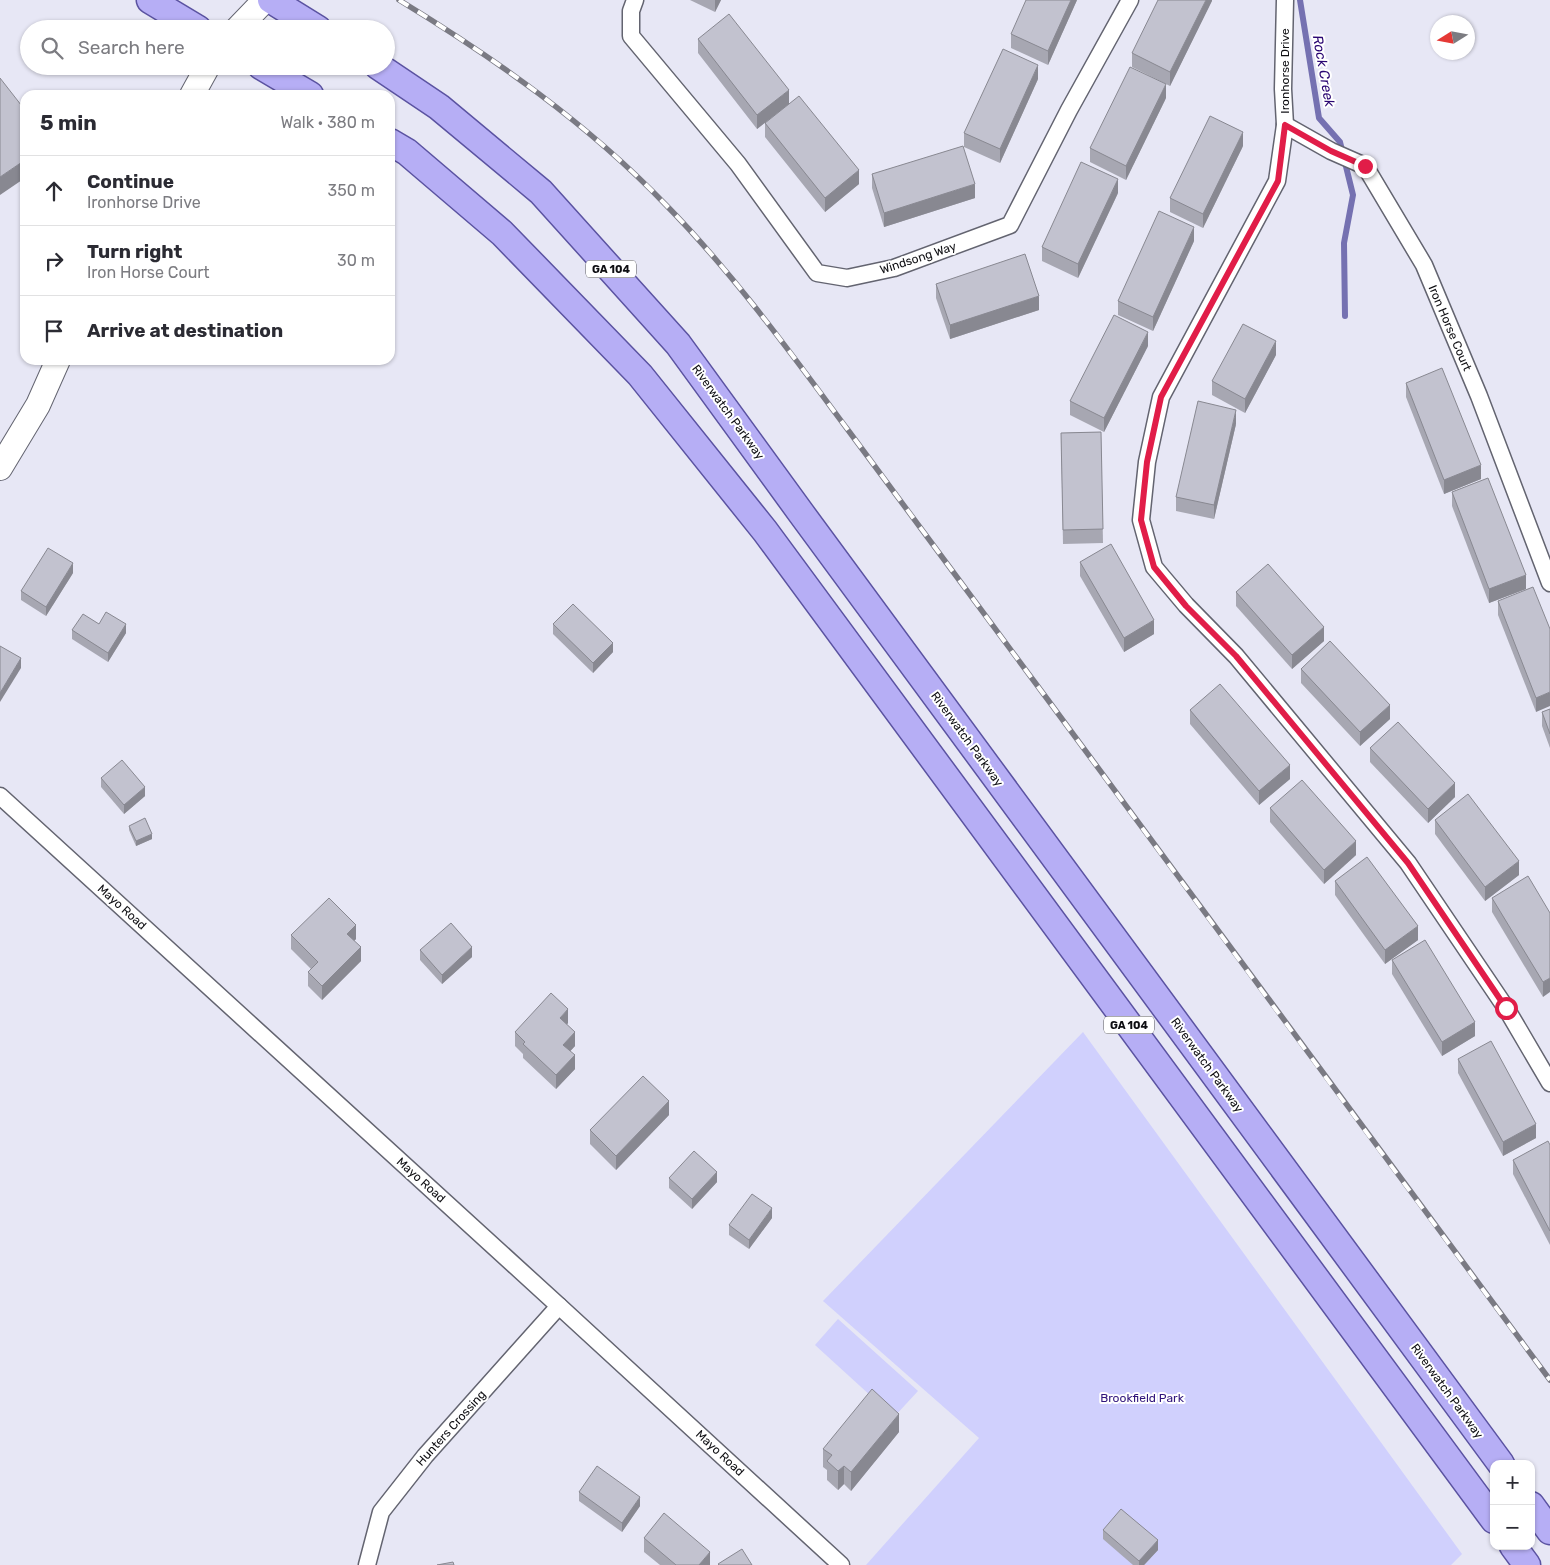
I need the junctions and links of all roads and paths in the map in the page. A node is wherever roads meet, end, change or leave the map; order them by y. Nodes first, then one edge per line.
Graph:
1 (150, 0) edge
2 (239, 0) edge
3 (265, 0) edge
4 (271, 0) edge
5 (635, 0) edge
6 (1130, 0) edge
7 (1285, 0) edge
8 (183, 20) edge
9 (231, 20) edge
10 (246, 20) edge
11 (303, 20) edge
12 (203, 75) edge
13 (276, 75) edge
14 (391, 75) edge
15 (195, 90) edge
16 (302, 90) edge
17 (1285, 125) junction
18 (395, 145) edge
19 (56, 365) edge
20 (0, 468) edge
21 (1550, 582) edge
22 (0, 796) edge
23 (1550, 1083) edge
24 (559, 1306) junction
25 (1498, 1460) edge
26 (1535, 1510) edge
27 (1490, 1515) edge
28 (1550, 1531) edge
29 (1516, 1550) edge
30 (367, 1565) edge
31 (841, 1565) edge
32 (1527, 1565) edge

1 - 8 main road
2 - 9 street
3 - 10 street
4 - 11 main road
5 - 6 street, Windsong Way
7 - 17 street, Ironhorse Drive
12 - 15 street
13 - 16 main road
14 - 25 main road, Riverwatch Parkway / GA 104
17 - 21 street, Iron Horse Court
17 - 23 street, Ironhorse Drive
18 - 27 main road, GA 104
19 - 20 street
22 - 24 street, Mayo Road
24 - 30 street, Hunters Crossing
24 - 31 street, Mayo Road
26 - 28 main road
29 - 32 main road

